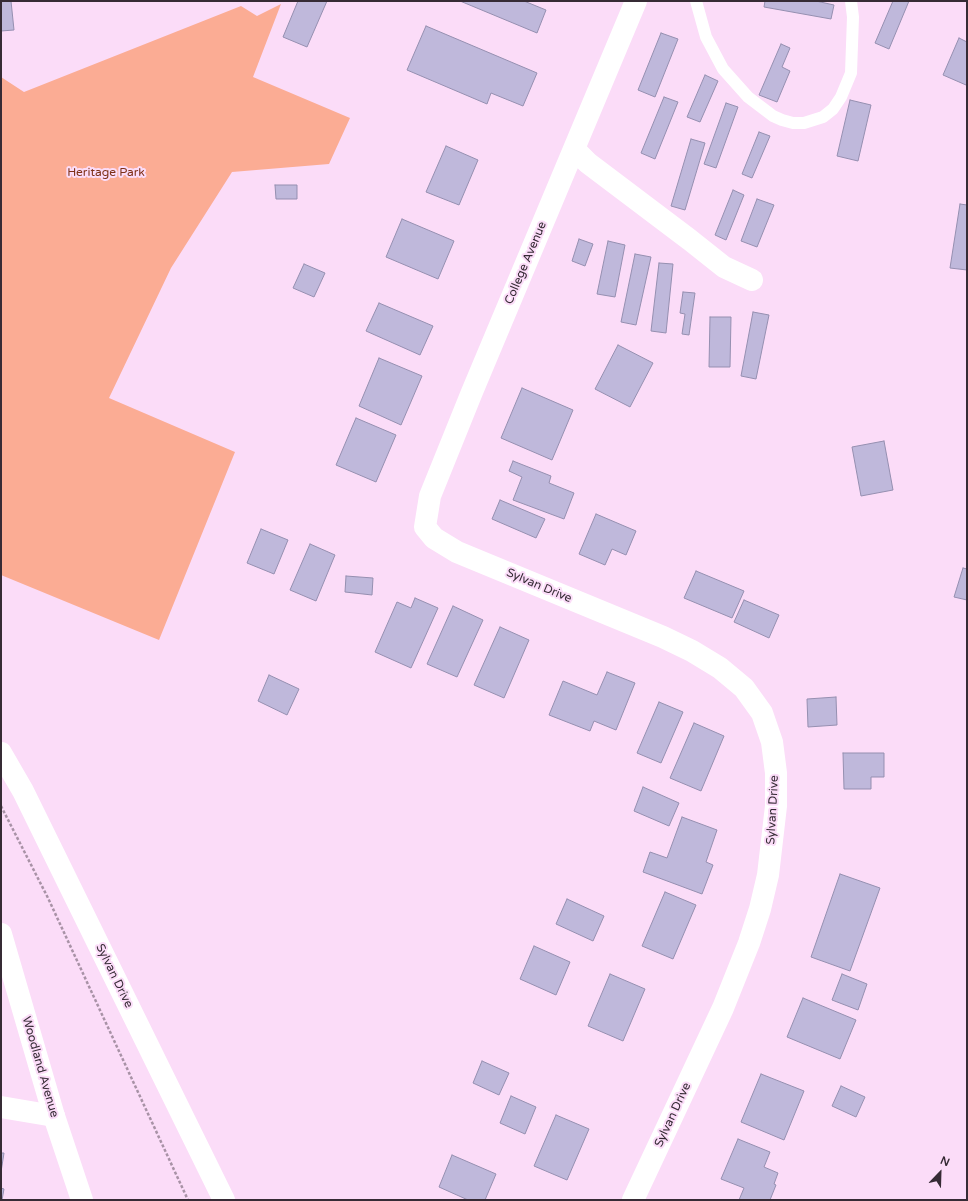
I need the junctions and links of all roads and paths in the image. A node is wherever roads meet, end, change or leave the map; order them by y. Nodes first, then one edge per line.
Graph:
1 (636, 1) edge
2 (696, 1) edge
3 (851, 1) edge
4 (574, 149) junction
5 (752, 280) dead end
6 (425, 527) joint
7 (1, 753) edge
8 (1, 806) edge
9 (1, 934) edge
10 (1, 1107) edge
11 (54, 1116) junction
12 (82, 1200) edge
13 (188, 1200) edge
14 (224, 1200) edge
15 (633, 1200) edge

1 - 4 street, College Avenue
2 - 3 lane
4 - 5 street
4 - 6 street, College Avenue
6 - 15 street, Sylvan Drive
7 - 14 street, Sylvan Drive
8 - 13 path
9 - 11 street, Woodland Avenue
10 - 11 street
11 - 12 street, Woodland Avenue

